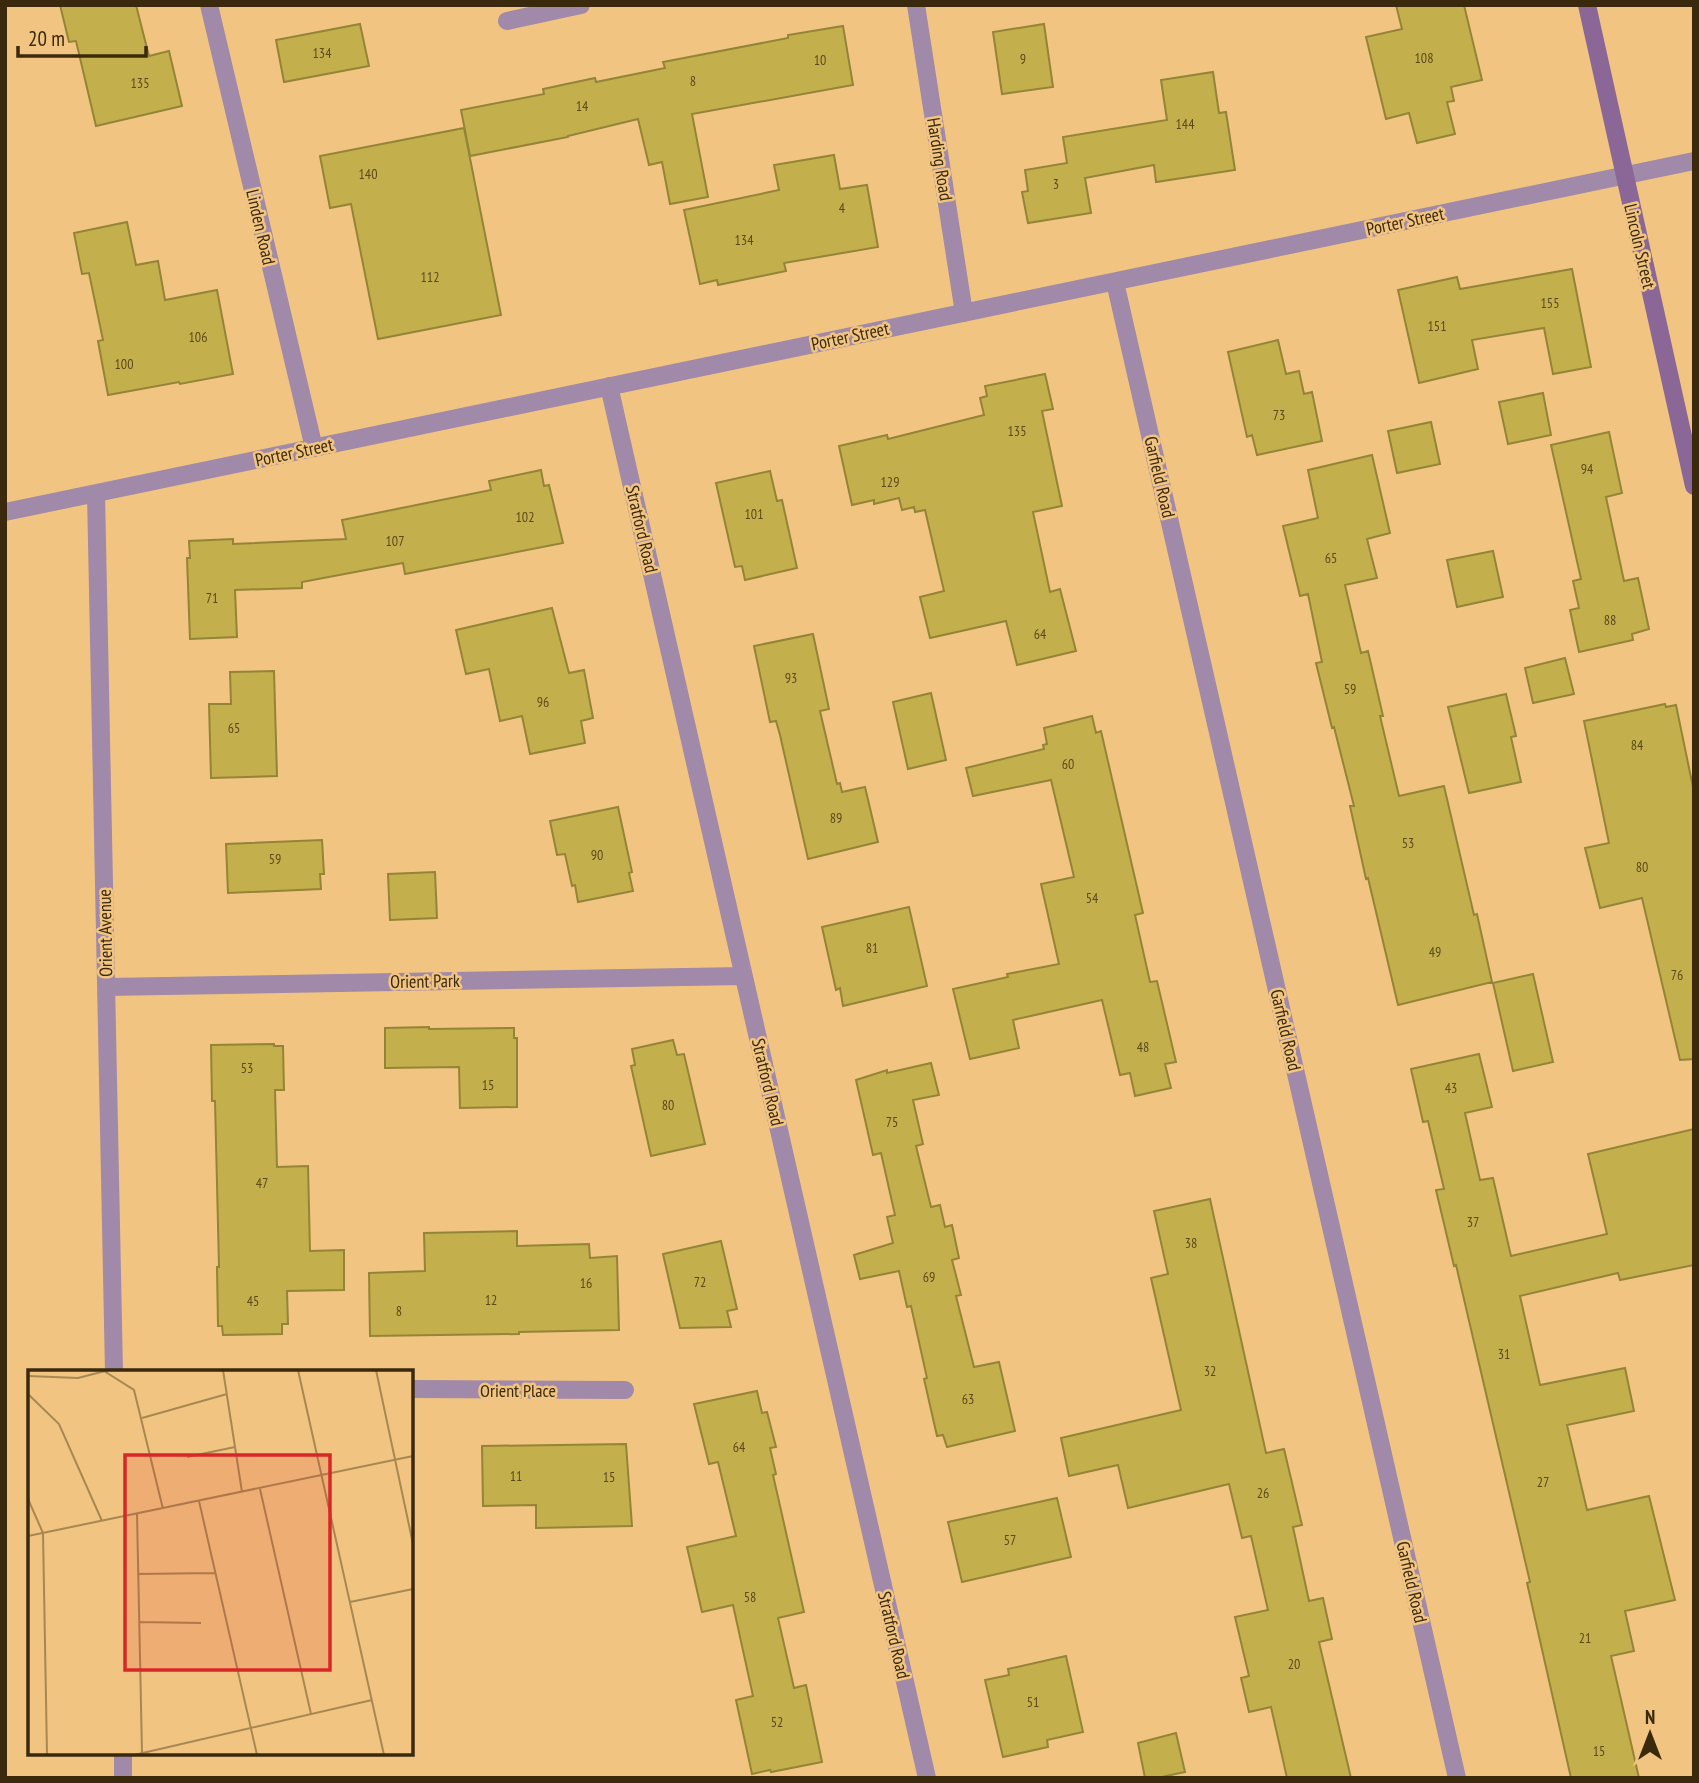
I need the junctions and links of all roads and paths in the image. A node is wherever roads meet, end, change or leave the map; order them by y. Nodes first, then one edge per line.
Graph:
1 (209, 5) edge
2 (581, 5) edge
3 (916, 5) edge
4 (1587, 5) edge
5 (507, 21) dead end
6 (1694, 160) edge
7 (1625, 175) junction
8 (1115, 282) junction
9 (964, 313) junction
10 (609, 386) junction
11 (314, 448) junction
12 (1694, 486) edge
13 (96, 493) junction
14 (5, 512) edge
15 (744, 976) junction
16 (106, 987) junction
17 (114, 1370) edge
18 (413, 1389) edge
19 (625, 1390) dead end
20 (123, 1755) edge
21 (123, 1778) edge
22 (927, 1778) edge
23 (1457, 1778) edge

1 - 11 street, Linden Road
2 - 5 street
3 - 9 street, Harding Road
4 - 7 street, Lincoln Street
6 - 7 street, Porter Street
7 - 8 street, Porter Street
7 - 12 street, Lincoln Street
8 - 9 street, Porter Street
8 - 23 street, Garfield Road
9 - 10 street, Porter Street
10 - 11 street, Porter Street
10 - 15 street, Stratford Road
11 - 13 street, Porter Street
13 - 14 street, Porter Street
13 - 16 street, Orient Avenue
15 - 16 street, Orient Park
15 - 22 street, Stratford Road
16 - 17 street, Orient Avenue
18 - 19 street, Orient Place
20 - 21 street

